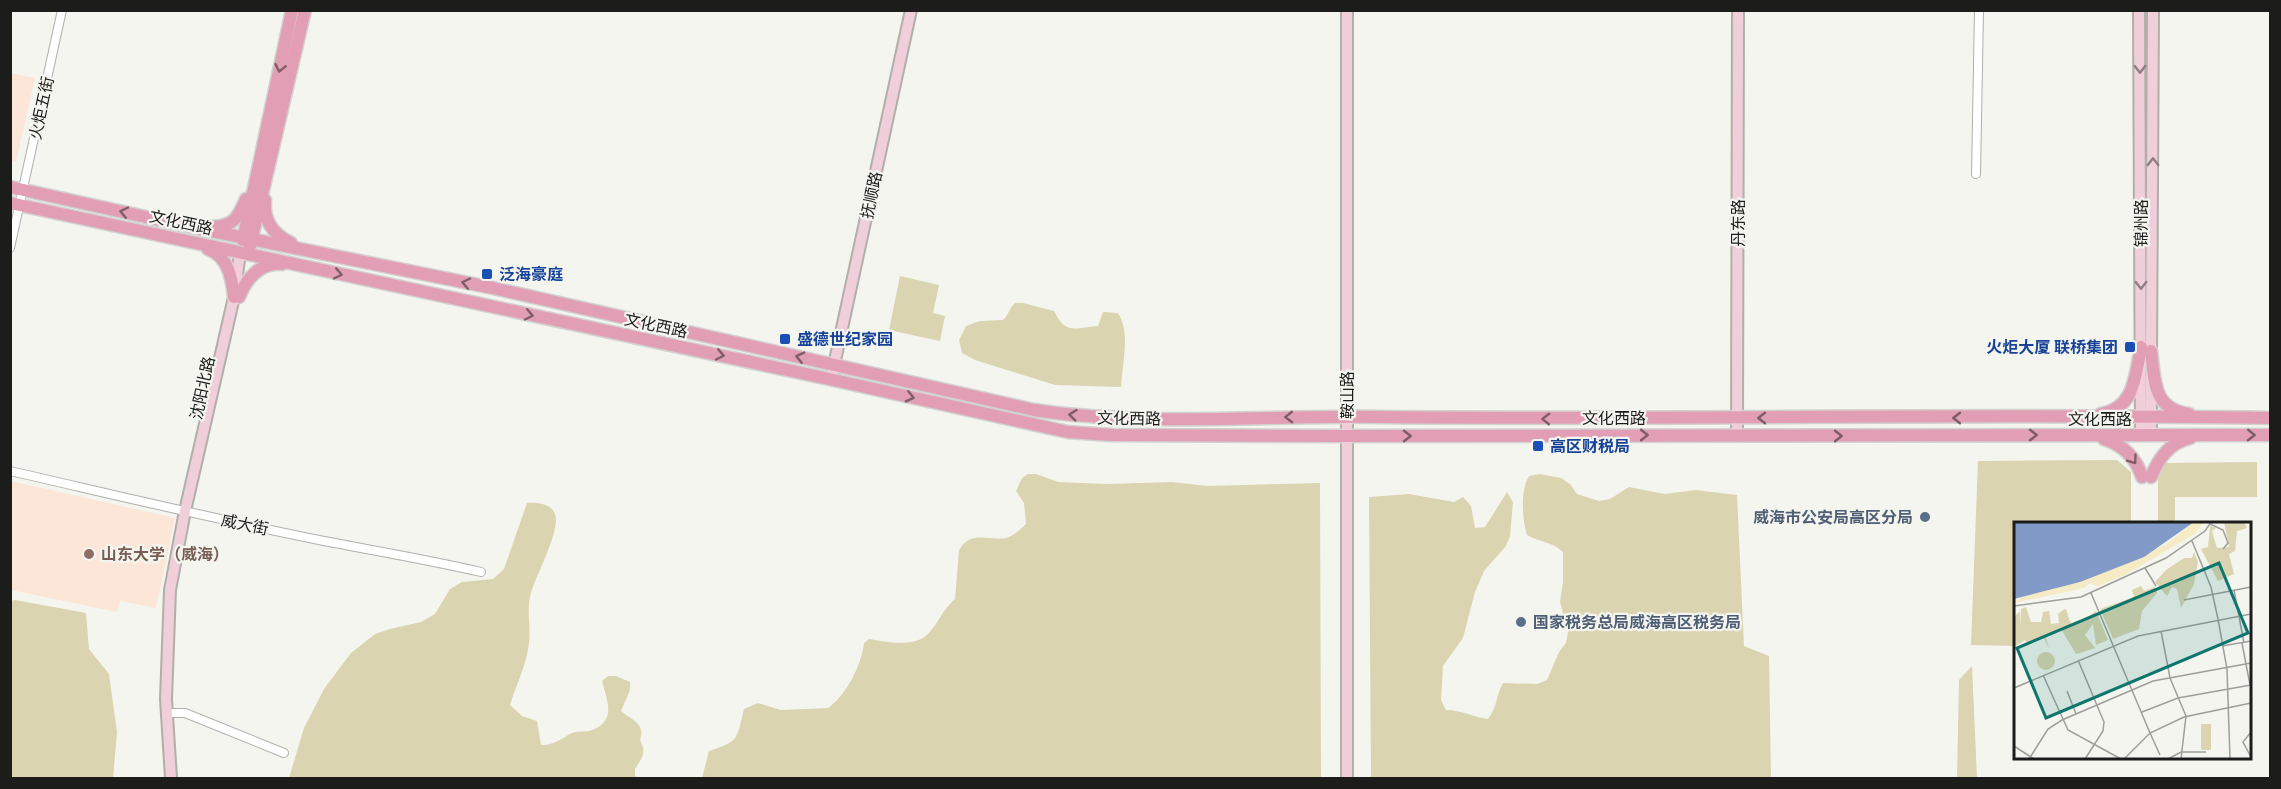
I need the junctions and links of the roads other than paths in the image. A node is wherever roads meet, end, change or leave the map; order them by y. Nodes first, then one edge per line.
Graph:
1 (62, 10) edge
2 (292, 10) edge
3 (305, 10) edge
4 (911, 10) edge
5 (1347, 10) edge
6 (1738, 10) edge
7 (1979, 10) edge
8 (2139, 10) edge
9 (2153, 10) edge
10 (1976, 174) dead end
11 (261, 176) junction
12 (17, 189) edge
13 (15, 204) edge
14 (190, 227) junction
15 (248, 238) junction
16 (188, 240) junction
17 (10, 248) edge
18 (306, 250) junction
19 (244, 253) junction
20 (300, 266) junction
21 (236, 297) junction
22 (2146, 349) junction
23 (835, 365) junction
24 (831, 379) junction
25 (1347, 416) junction
26 (2220, 417) junction
27 (1737, 418) junction
28 (2079, 418) junction
29 (2146, 418) junction
30 (2271, 418) edge
31 (2212, 434) junction
32 (1737, 435) junction
33 (2079, 435) junction
34 (2146, 435) junction
35 (2271, 435) edge
36 (1348, 436) junction
37 (10, 471) edge
38 (188, 512) junction
39 (481, 572) dead end
40 (170, 713) junction
41 (284, 753) dead end
42 (171, 778) edge
43 (177, 778) edge
44 (1347, 778) edge

1 - 12 street, 火炬五街
2 -> 11 main road, 沈阳北路
3 - 11 main road, 沈阳北路
4 - 23 main road, 抚顺路
5 - 25 main road, 鞍山路
6 - 27 main road, 丹东路
7 - 10 street
8 -> 22 main road, 锦州路
22 -> 9 main road, 锦州路
11 - 14 main road
11 - 15 main road, 沈阳北路
11 - 18 main road
12 - 13 street, 火炬五街
14 -> 12 main road, 文化西路
13 - 16 main road, 文化西路
13 - 17 street, 火炬五街
14 - 15 main road, 文化西路
15 - 18 main road, 文化西路
15 - 19 main road, 沈阳北路
16 - 19 main road, 文化西路
16 - 21 main road
23 -> 18 main road, 文化西路
19 - 20 main road, 文化西路
19 - 21 main road, 沈阳北路
20 - 21 main road
20 -> 24 main road, 文化西路
21 - 38 main road, 沈阳北路
22 - 26 main road
22 - 28 main road
22 - 29 main road, 锦州路
23 - 24 main road, 抚顺路
25 -> 23 main road, 文化西路
24 -> 36 main road, 文化西路
27 -> 25 main road, 文化西路
25 - 36 main road, 鞍山路
26 - 29 main road, 文化西路
26 - 30 main road, 文化西路
28 -> 27 main road, 文化西路
27 - 32 main road, 丹东路
28 - 29 main road, 文化西路
29 - 34 main road, 锦州路
33 -> 31 main road
31 - 34 main road, 文化西路
31 -> 35 main road, 文化西路
32 -> 33 main road, 文化西路
36 -> 32 main road, 文化西路
33 - 34 main road, 文化西路
36 - 44 main road, 鞍山路
37 - 38 street, 威大街
38 - 39 street, 威大街
38 - 40 main road, 沈阳北路
40 - 41 street
40 - 42 main road, 沈阳北路
40 - 43 main road, 沈阳北路

